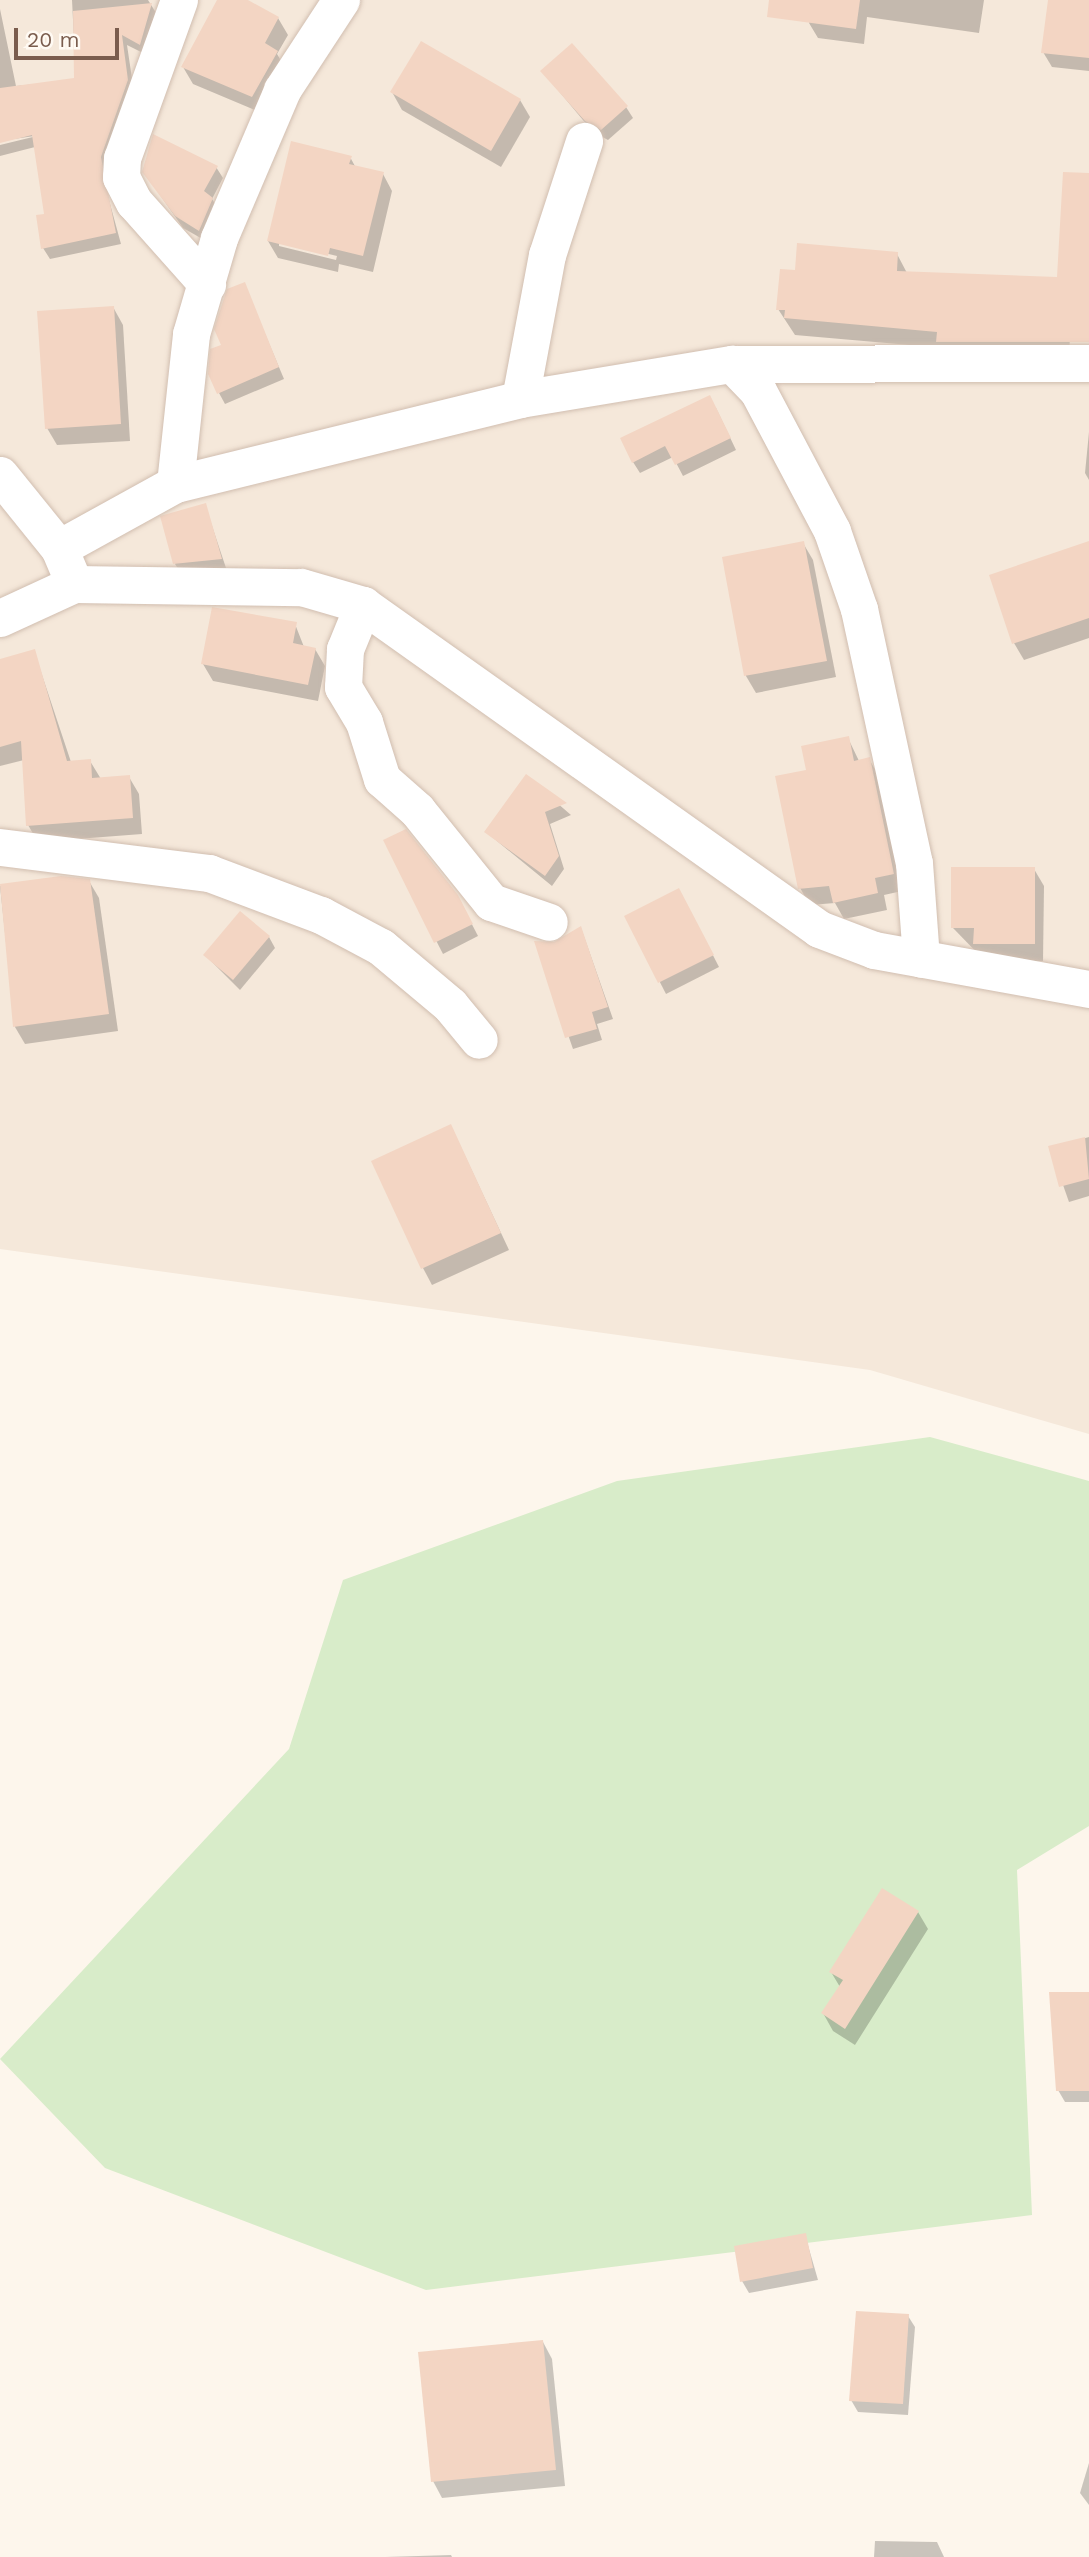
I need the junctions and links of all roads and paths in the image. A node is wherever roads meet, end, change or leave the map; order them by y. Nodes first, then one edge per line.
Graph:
1 (179, 0) edge
2 (341, 0) edge
3 (584, 141) dead end
4 (206, 284) junction
5 (1089, 363) edge
6 (732, 364) junction
7 (520, 399) junction
8 (0, 475) edge
9 (175, 484) junction
10 (60, 548) junction
11 (74, 583) junction
12 (363, 605) junction
13 (0, 618) edge
14 (0, 847) edge
15 (549, 922) dead end
16 (922, 959) junction
17 (1089, 989) edge
18 (479, 1040) dead end

1 - 4 street
2 - 4 street
3 - 7 street
4 - 9 street
5 - 6 street
6 - 7 street
6 - 16 street
7 - 9 street
8 - 10 street
9 - 10 street
10 - 11 street
11 - 12 street
11 - 13 street
12 - 15 street
12 - 16 street
14 - 18 street
16 - 17 street

